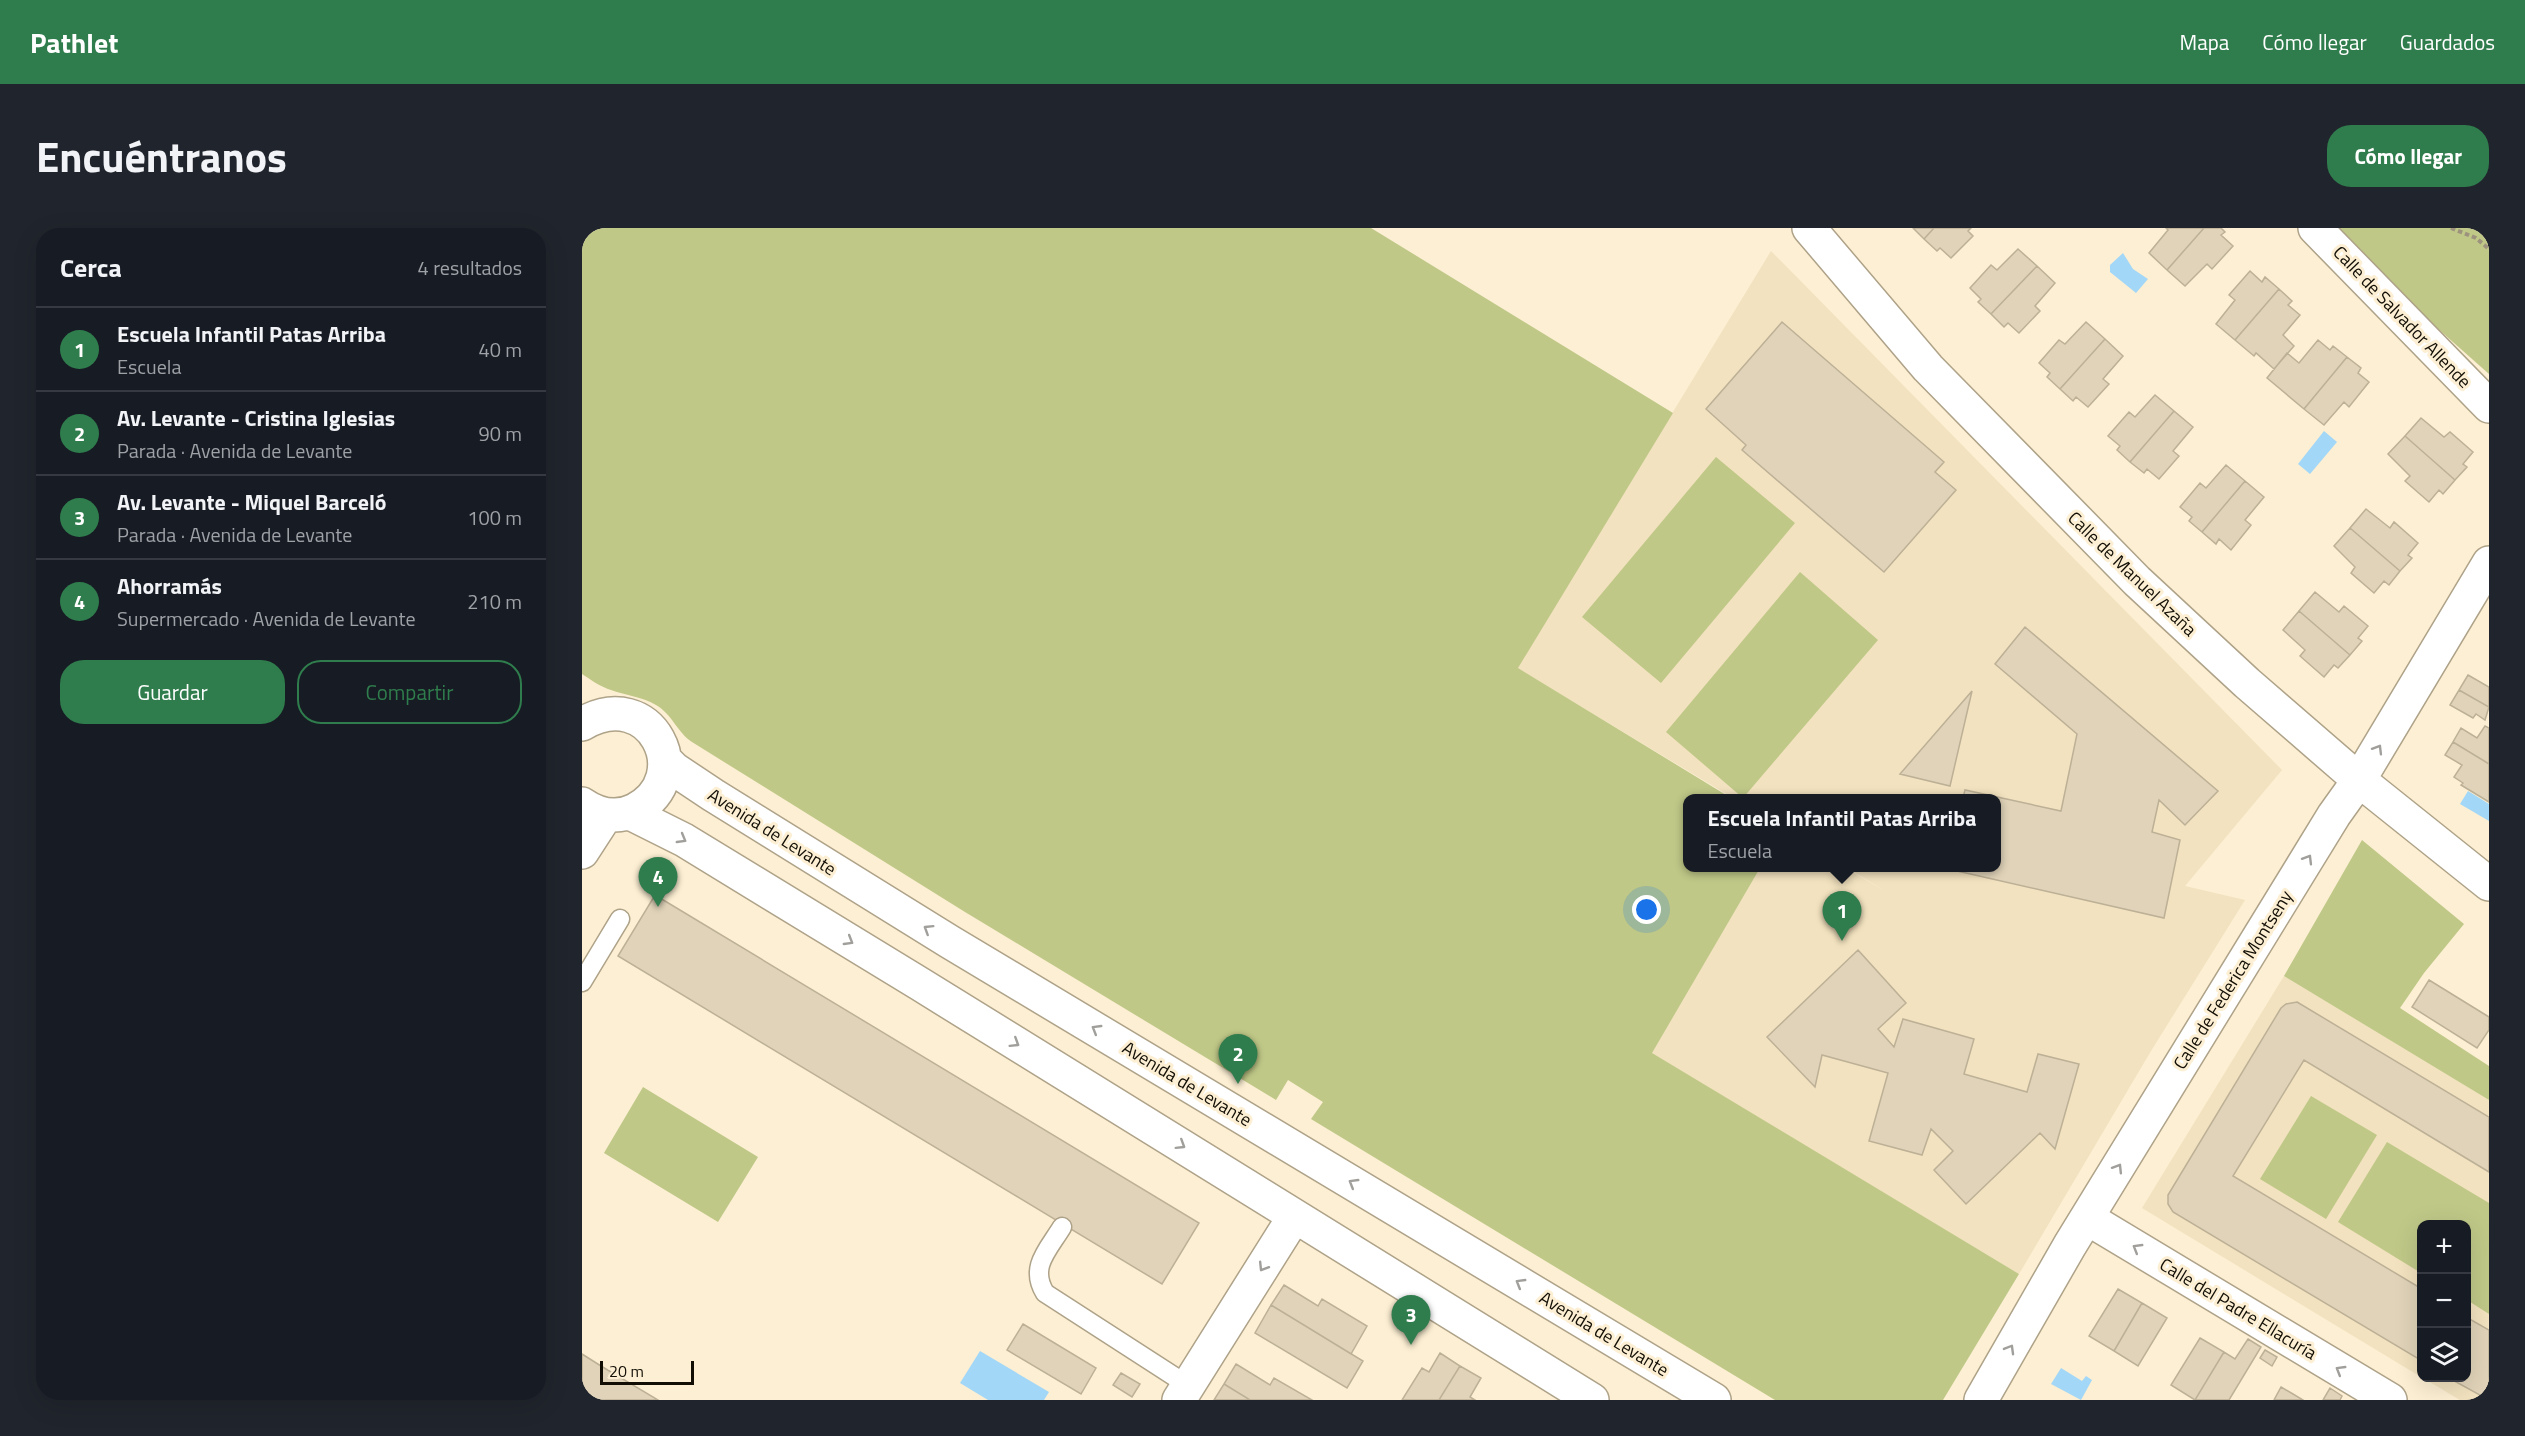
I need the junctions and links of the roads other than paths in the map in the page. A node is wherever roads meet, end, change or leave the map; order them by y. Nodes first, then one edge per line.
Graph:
1 (1809, 228) edge
2 (2315, 228) edge
3 (2489, 406) edge
4 (2489, 563) edge
5 (587, 716) edge
6 (665, 760) junction
7 (2359, 780) junction
8 (606, 811) edge
9 (582, 852) edge
10 (2489, 884) edge
11 (620, 919) dead end
12 (582, 982) edge
13 (1294, 1218) junction
14 (2087, 1218) junction
15 (1062, 1227) dead end
16 (1184, 1393) edge
17 (1592, 1400) edge
18 (1714, 1400) edge
19 (1981, 1400) edge
20 (2390, 1400) edge

1 - 7 street, Calle de Manuel Azaña
2 - 3 street, Calle de Salvador Allende
7 -> 4 street, Calle de Federica Montseny
5 - 6 street
6 - 8 street
18 -> 6 street, Avenida de Levante
7 - 10 street, Calle de Manuel Azaña
14 -> 7 street, Calle de Federica Montseny
8 - 9 street
8 -> 13 street
11 - 12 lane
13 -> 16 street
13 - 17 street
19 -> 14 street, Calle de Federica Montseny
20 -> 14 street, Calle del Padre Ellacuría
15 - 16 lane

